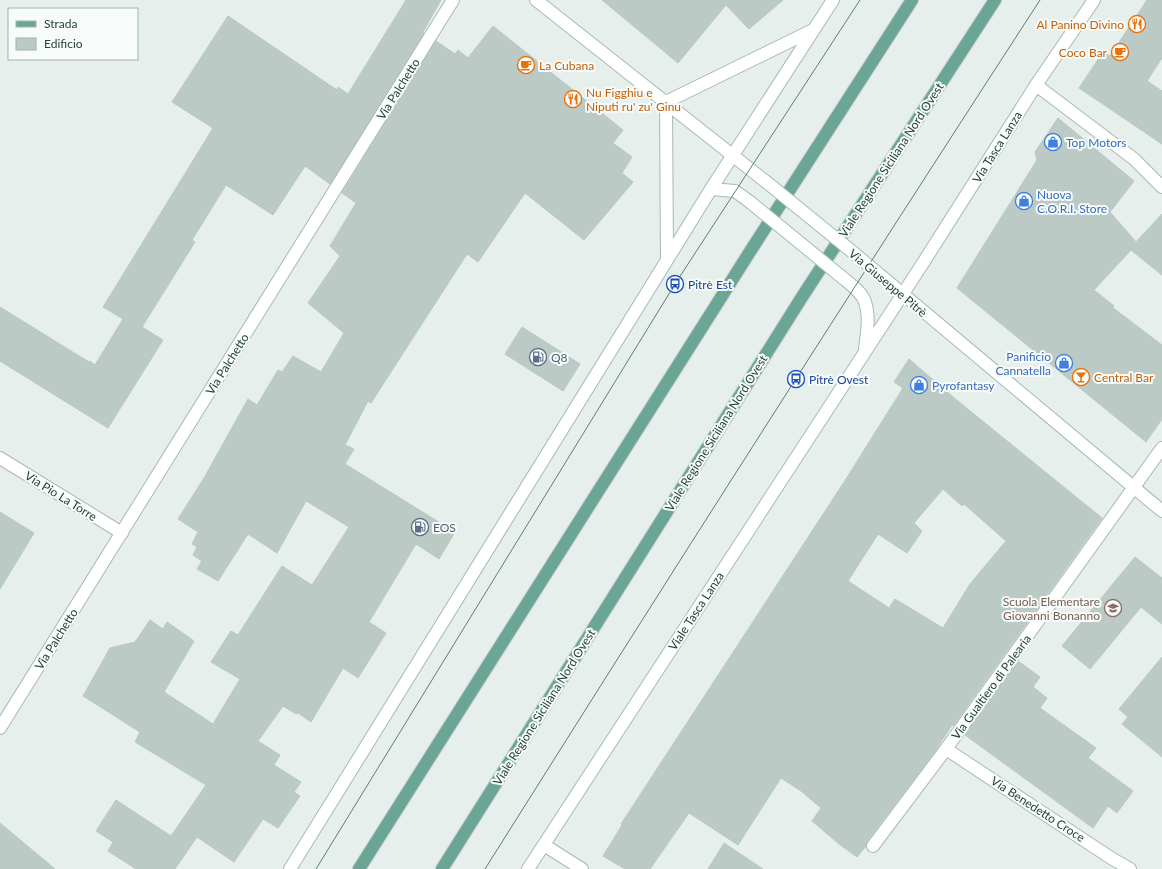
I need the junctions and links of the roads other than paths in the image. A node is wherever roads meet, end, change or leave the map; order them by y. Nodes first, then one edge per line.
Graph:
1 (453, 0) edge
2 (536, 0) edge
3 (833, 0) edge
4 (912, 0) edge
5 (995, 0) edge
6 (1094, 0) edge
7 (814, 30) junction
8 (1036, 85) junction
9 (666, 102) junction
10 (732, 155) junction
11 (1162, 187) edge
12 (711, 189) junction
13 (668, 259) junction
14 (902, 295) junction
15 (864, 352) junction
16 (1162, 448) edge
17 (0, 458) edge
18 (1134, 488) junction
19 (1162, 511) edge
20 (122, 533) junction
21 (0, 728) edge
22 (946, 749) junction
23 (544, 845) junction
24 (873, 846) dead end
25 (290, 869) edge
26 (359, 869) edge
27 (442, 869) edge
28 (528, 869) edge
29 (582, 869) edge
30 (1130, 869) edge

1 - 20 street, Via Palchetto
2 - 9 street, Via Giuseppe Pitrè
3 - 7 street
4 - 26 main road
5 - 27 main road, Viale Regione Siciliana Nord Ovest
6 - 8 street, Via Tasca Lanza
7 - 9 street
7 - 10 street
8 - 11 street
8 - 14 street, Via Tasca Lanza
9 - 10 street, Via Giuseppe Pitrè
9 - 13 street
10 - 12 street
10 - 14 street, Via Giuseppe Pitrè, bridge
12 - 13 street
12 - 15 street, Via Giuseppe Pitrè, bridge
13 - 25 street
14 - 15 street
14 - 18 street, Via Giuseppe Pitrè
15 - 23 street, Viale Tasca Lanza
16 - 18 street, Via Gualtiero di Palearia
17 - 20 street, Via Pio La Torre
18 - 19 street, Via Giuseppe Pitrè
18 - 22 street, Via Gualtiero di Palearia
20 - 21 street, Via Palchetto
22 - 24 street, Via Gualtiero di Palearia
22 - 30 street, Via Benedetto Croce
23 - 28 street, Viale Tasca Lanza
23 - 29 street

